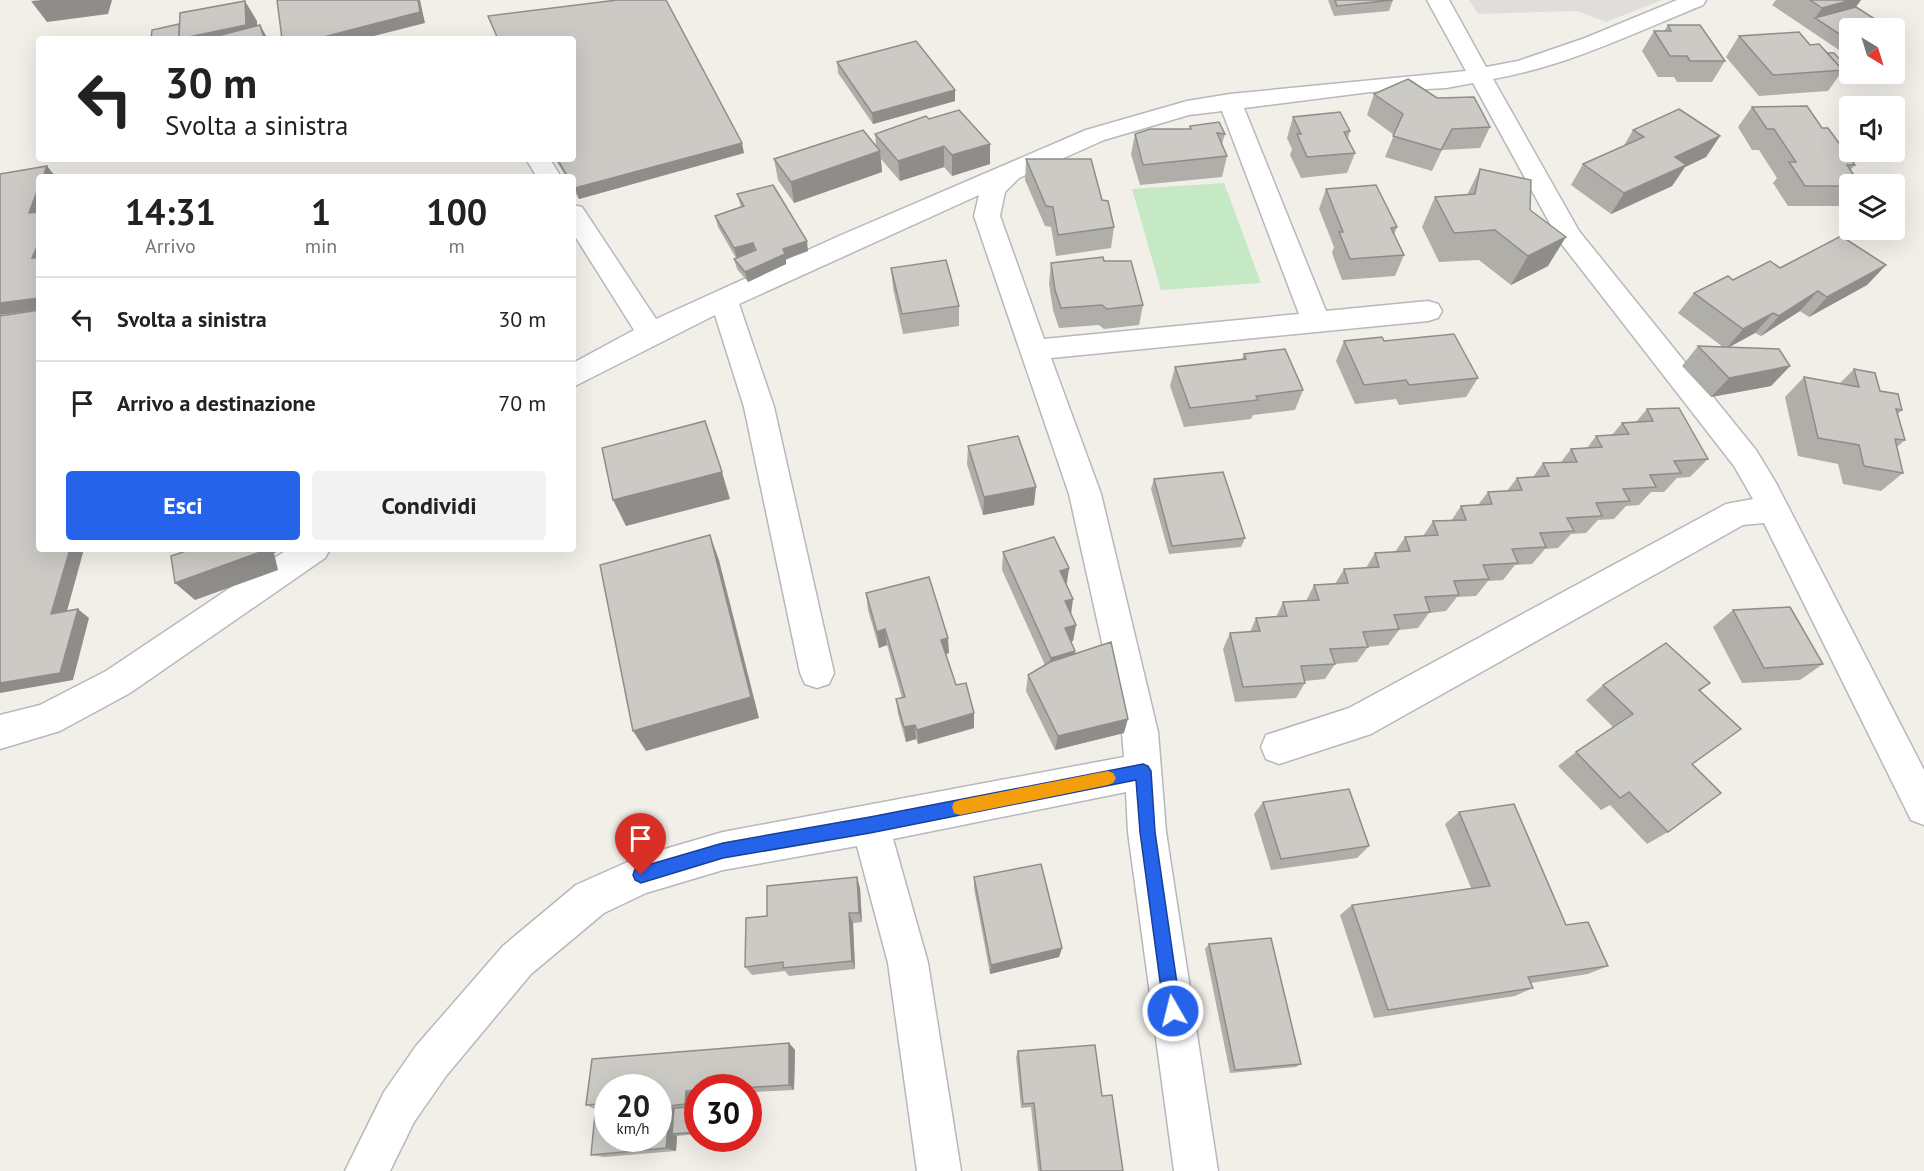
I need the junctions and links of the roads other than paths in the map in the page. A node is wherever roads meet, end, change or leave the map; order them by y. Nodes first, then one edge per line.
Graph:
1 (1438, 0) edge
2 (1695, 0) edge
3 (1481, 74) junction
4 (1230, 101) junction
5 (1010, 172) junction
6 (576, 218) edge
7 (724, 300) junction
8 (1428, 311) dead end
9 (1316, 321) junction
10 (651, 333) junction
11 (1033, 350) junction
12 (576, 374) edge
13 (1774, 509) junction
14 (310, 552) edge
15 (817, 673) dead end
16 (0, 732) edge
17 (1279, 747) dead end
18 (1143, 771) junction
19 (1924, 807) edge
20 (870, 825) junction
21 (367, 1171) edge
22 (939, 1171) edge
23 (1196, 1171) edge

1 - 3 street
2 - 3 street
3 - 4 street
3 - 13 street
4 - 5 street
4 - 9 street
5 - 7 street
5 - 11 street
6 - 10 street
7 - 10 street
7 - 15 street
8 - 9 street
9 - 11 street
10 - 12 street
11 - 18 street
13 - 17 street
13 - 19 street
14 - 16 street
18 - 20 street
18 - 23 street
20 - 21 street
20 - 22 street

